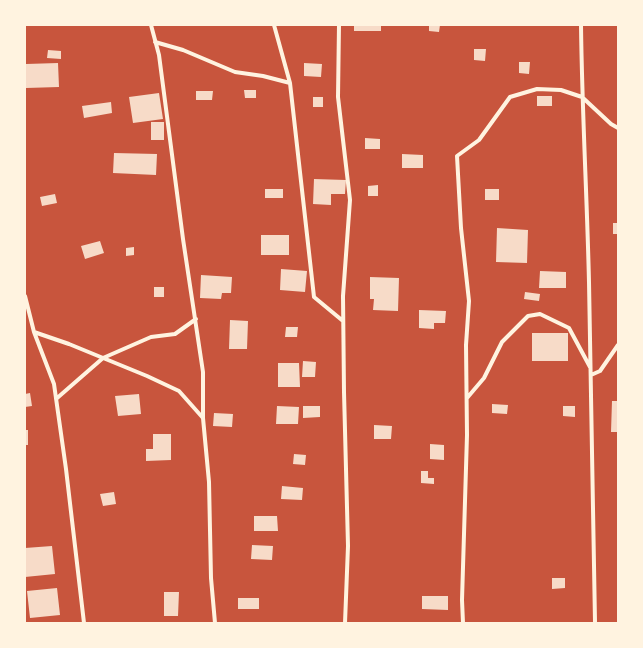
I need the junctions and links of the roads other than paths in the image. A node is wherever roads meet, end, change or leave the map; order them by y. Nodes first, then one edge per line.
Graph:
1 (151, 25) edge
2 (274, 25) edge
3 (339, 25) edge
4 (581, 25) edge
5 (155, 42) junction
6 (290, 83) junction
7 (582, 97) junction
8 (618, 128) edge
9 (25, 296) edge
10 (196, 318) junction
11 (343, 321) junction
12 (34, 332) junction
13 (618, 346) edge
14 (103, 358) junction
15 (591, 369) junction
16 (591, 375) junction
17 (467, 398) junction
18 (56, 399) junction
19 (202, 418) junction
20 (84, 623) edge
21 (215, 623) edge
22 (345, 623) edge
23 (463, 623) edge
24 (595, 623) edge

1 - 5 street
2 - 6 street
3 - 11 street
4 - 7 street
5 - 6 street
5 - 10 street
6 - 11 street
7 - 8 street
7 - 15 street
7 - 17 street
9 - 12 street
10 - 14 street
10 - 19 street
11 - 22 street
12 - 14 street
12 - 18 street
13 - 16 street
14 - 18 street
14 - 19 street
15 - 16 street
15 - 17 street
16 - 24 street
17 - 23 street
18 - 20 street
19 - 21 street

